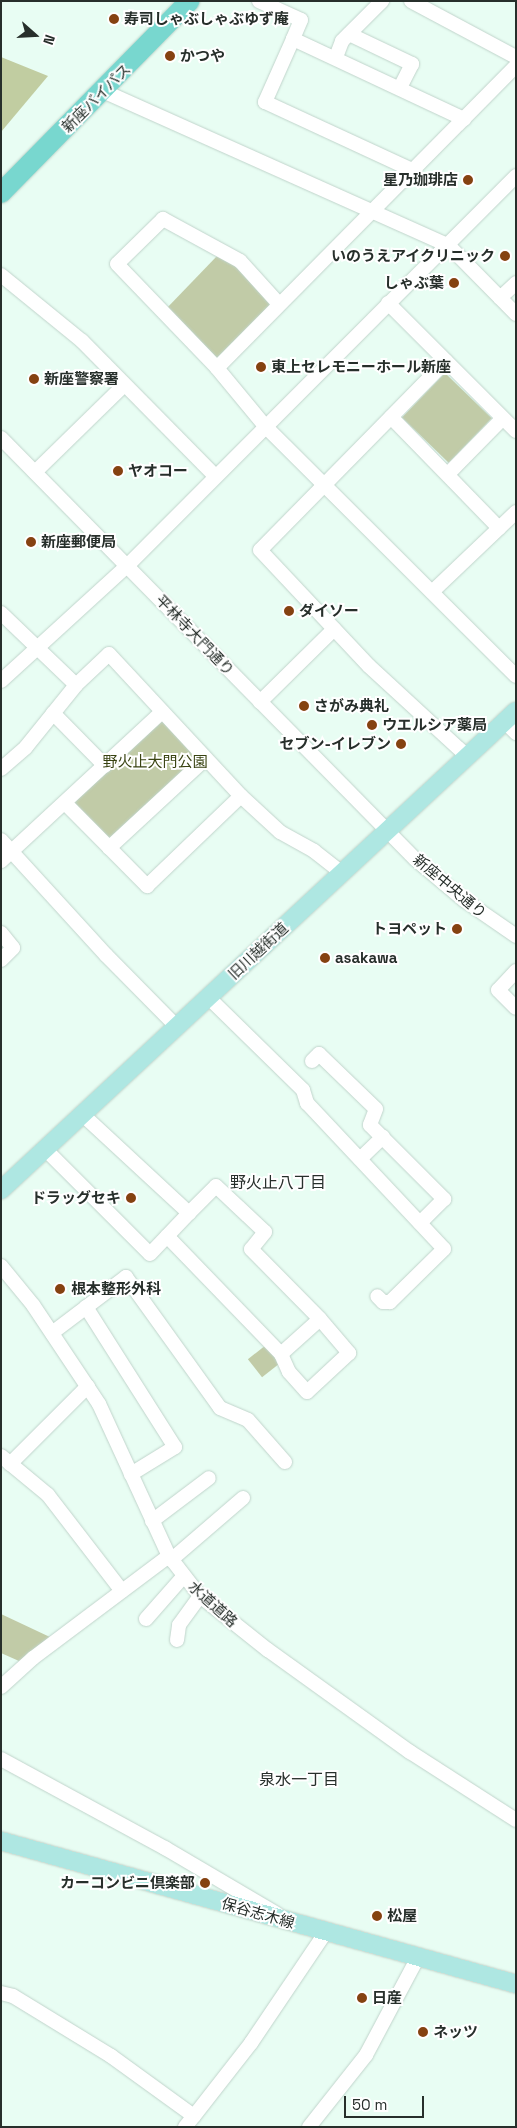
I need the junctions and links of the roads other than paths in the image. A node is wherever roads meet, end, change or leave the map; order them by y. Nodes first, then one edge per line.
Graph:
1 (176, 1) edge
2 (190, 1) edge
3 (259, 1) edge
4 (382, 1) edge
5 (411, 1) edge
6 (349, 34) junction
7 (294, 39) junction
8 (336, 57) junction
9 (516, 58) edge
10 (516, 66) edge
11 (400, 88) junction
12 (103, 91) junction
13 (464, 119) junction
14 (414, 171) junction
15 (516, 176) edge
16 (1, 177) edge
17 (1, 193) edge
18 (374, 210) junction
19 (448, 245) junction
20 (1, 275) edge
21 (516, 283) edge
22 (500, 298) junction
23 (388, 303) junction
24 (279, 304) junction
25 (516, 314) edge
26 (446, 361) junction
27 (217, 368) junction
28 (124, 385) junction
29 (391, 417) junction
30 (503, 418) junction
31 (265, 426) junction
32 (516, 431) edge
33 (1, 438) edge
34 (35, 472) junction
35 (448, 474) junction
36 (215, 476) junction
37 (324, 485) junction
38 (516, 512) edge
39 (499, 528) junction
40 (127, 566) junction
41 (432, 592) junction
42 (1, 613) edge
43 (334, 629) junction
44 (38, 647) junction
45 (516, 676) edge
46 (1, 681) edge
47 (76, 685) junction
48 (260, 702) junction
49 (162, 712) junction
50 (53, 713) junction
51 (512, 722) edge
52 (468, 757) junction
53 (205, 759) junction
54 (105, 766) junction
55 (1, 769) edge
56 (242, 796) junction
57 (65, 804) junction
58 (388, 831) junction
59 (1, 840) edge
60 (109, 848) junction
61 (12, 852) junction
62 (1, 862) edge
63 (342, 873) junction
64 (1, 934) edge
65 (516, 936) edge
66 (1, 960) edge
67 (516, 971) edge
68 (208, 997) junction
69 (516, 1008) edge
70 (177, 1027) junction
71 (312, 1062) dead end
72 (82, 1114) junction
73 (383, 1137) junction
74 (45, 1149) junction
75 (360, 1159) junction
76 (1, 1190) edge
77 (189, 1213) junction
78 (420, 1223) junction
79 (167, 1236) junction
80 (1, 1266) edge
81 (377, 1296) dead end
82 (86, 1307) junction
83 (320, 1319) junction
84 (52, 1333) junction
85 (281, 1354) junction
86 (88, 1386) junction
87 (6, 1460) edge
88 (285, 1462) dead end
89 (131, 1474) junction
90 (209, 1478) dead end
91 (243, 1498) dead end
92 (152, 1521) junction
93 (170, 1558) junction
94 (183, 1577) junction
95 (122, 1592) junction
96 (200, 1596) junction
97 (146, 1619) dead end
98 (177, 1640) dead end
99 (1, 1687) edge
100 (1, 1759) edge
101 (516, 1820) edge
102 (1, 1840) edge
103 (287, 1920) junction
104 (326, 1932) junction
105 (418, 1957) junction
106 (516, 1984) edge
107 (1, 1993) edge
108 (190, 2122) edge
109 (309, 2127) edge

1 - 16 highway, 新座バイパス
2 - 12 highway, 新座バイパス
3 - 7 street
4 - 6 street
5 - 9 street
6 - 8 street
6 - 11 street
7 - 8 street
7 - 14 street
8 - 11 street
10 - 13 street
11 - 13 street
12 - 17 highway, 新座バイパス
12 - 18 street
13 - 14 street
14 - 18 street
15 - 19 street
18 - 19 street
18 - 24 street
19 - 22 street
19 - 23 street
20 - 28 street
21 - 22 street
22 - 25 street
23 - 26 street
23 - 31 street
24 - 27 street
24 - 27 street
26 - 29 street
26 - 30 street
27 - 31 street
28 - 34 street
28 - 36 street
29 - 35 street
29 - 37 street
30 - 32 street
30 - 35 street
31 - 36 street
31 - 37 street
33 - 34 street, 平林寺大門通り
34 - 40 street, 平林寺大門通り
35 - 39 street
36 - 40 street
37 - 41 street
37 - 43 street
38 - 39 street
39 - 41 street
40 - 44 street
40 - 48 street, 平林寺大門通り
41 - 45 street
42 - 44 street
43 - 48 street
43 - 52 street
44 - 46 street
44 - 47 street
47 - 49 street
47 - 50 street
48 - 58 street, 平林寺大門通り
49 - 53 street
49 - 54 street
50 - 54 street
50 - 55 street
51 - 52 main road, 旧川越街道
52 - 58 main road, 旧川越街道
53 - 56 street
53 - 60 street
54 - 57 street
56 - 60 street
56 - 63 street
57 - 60 street
57 - 61 street
58 - 63 main road, 旧川越街道
58 - 65 street, 新座中央通り
59 - 61 street
61 - 62 street
61 - 70 street
63 - 68 main road, 旧川越街道
64 - 66 street
67 - 69 street
68 - 70 main road, 旧川越街道
68 - 75 street
70 - 72 main road, 旧川越街道
71 - 73 street
72 - 74 main road, 旧川越街道
72 - 77 street
73 - 75 street
73 - 78 street
74 - 76 main road, 旧川越街道
74 - 79 street
75 - 78 street
77 - 79 street
77 - 83 street
78 - 81 street
79 - 85 street
80 - 84 street, 水道道路
82 - 84 street
82 - 88 street
82 - 89 street
83 - 85 street
83 - 85 street
84 - 86 street, 水道道路
86 - 87 street
86 - 89 street, 水道道路
87 - 95 street
89 - 92 street, 水道道路
90 - 92 street
91 - 93 street
92 - 93 street, 水道道路
93 - 94 street, 水道道路
93 - 95 street
94 - 96 street, 水道道路
94 - 97 street
95 - 99 street
96 - 98 street
96 - 101 street, 水道道路
100 - 103 street
102 - 103 main road, 保谷志木線
103 - 104 main road, 保谷志木線
104 - 105 main road, 保谷志木線
104 - 108 street
105 - 106 main road, 保谷志木線
105 - 109 street
107 - 108 street

